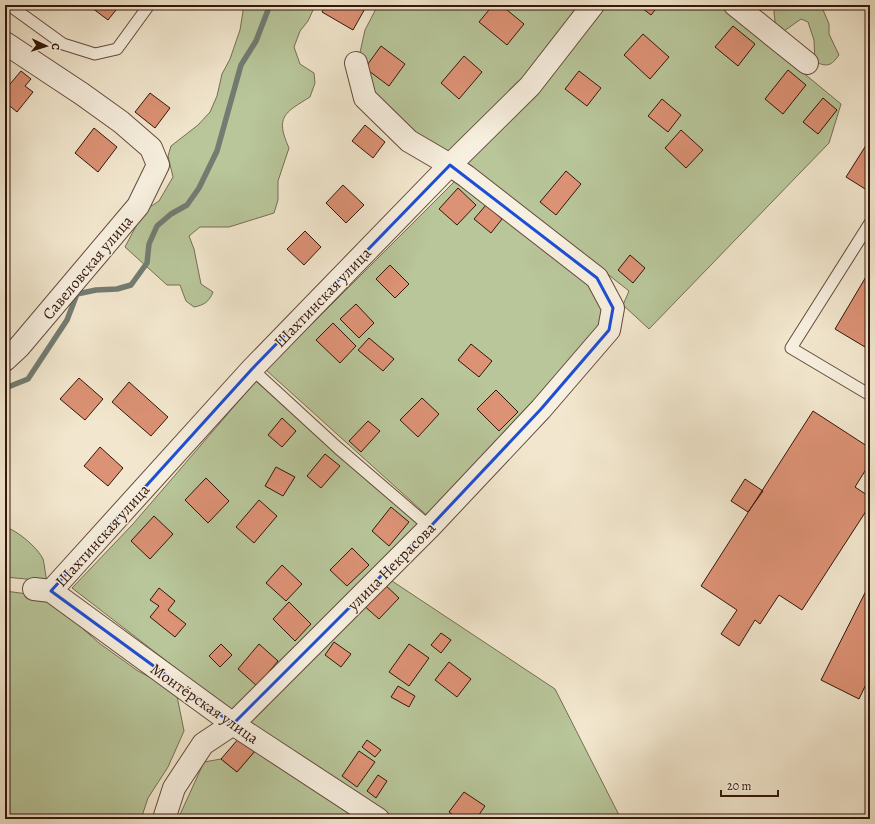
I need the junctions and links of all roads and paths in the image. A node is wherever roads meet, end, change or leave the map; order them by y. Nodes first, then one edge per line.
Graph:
1 (9, 5) edge
2 (148, 5) edge
3 (593, 5) edge
4 (735, 5) edge
5 (8, 51) edge
6 (807, 62) dead end
7 (356, 63) dead end
8 (450, 165) junction
9 (870, 223) edge
10 (5, 360) edge
11 (252, 369) junction
12 (870, 395) edge
13 (430, 527) junction
14 (43, 590) joint
15 (233, 724) junction
16 (164, 819) edge
17 (378, 819) edge

1 - 2 lane
3 - 8 street, Шахтинская улица
4 - 6 street
5 - 10 street, Савеловская улица
7 - 8 street
8 - 11 street, Шахтинская улица
8 - 13 street, улица Некрасова
9 - 12 lane
11 - 13 lane
11 - 14 street, Шахтинская улица
13 - 15 street, улица Некрасова
14 - 15 street, Монтёрская улица
15 - 16 street, улица Некрасова
15 - 17 street, Монтёрская улица

